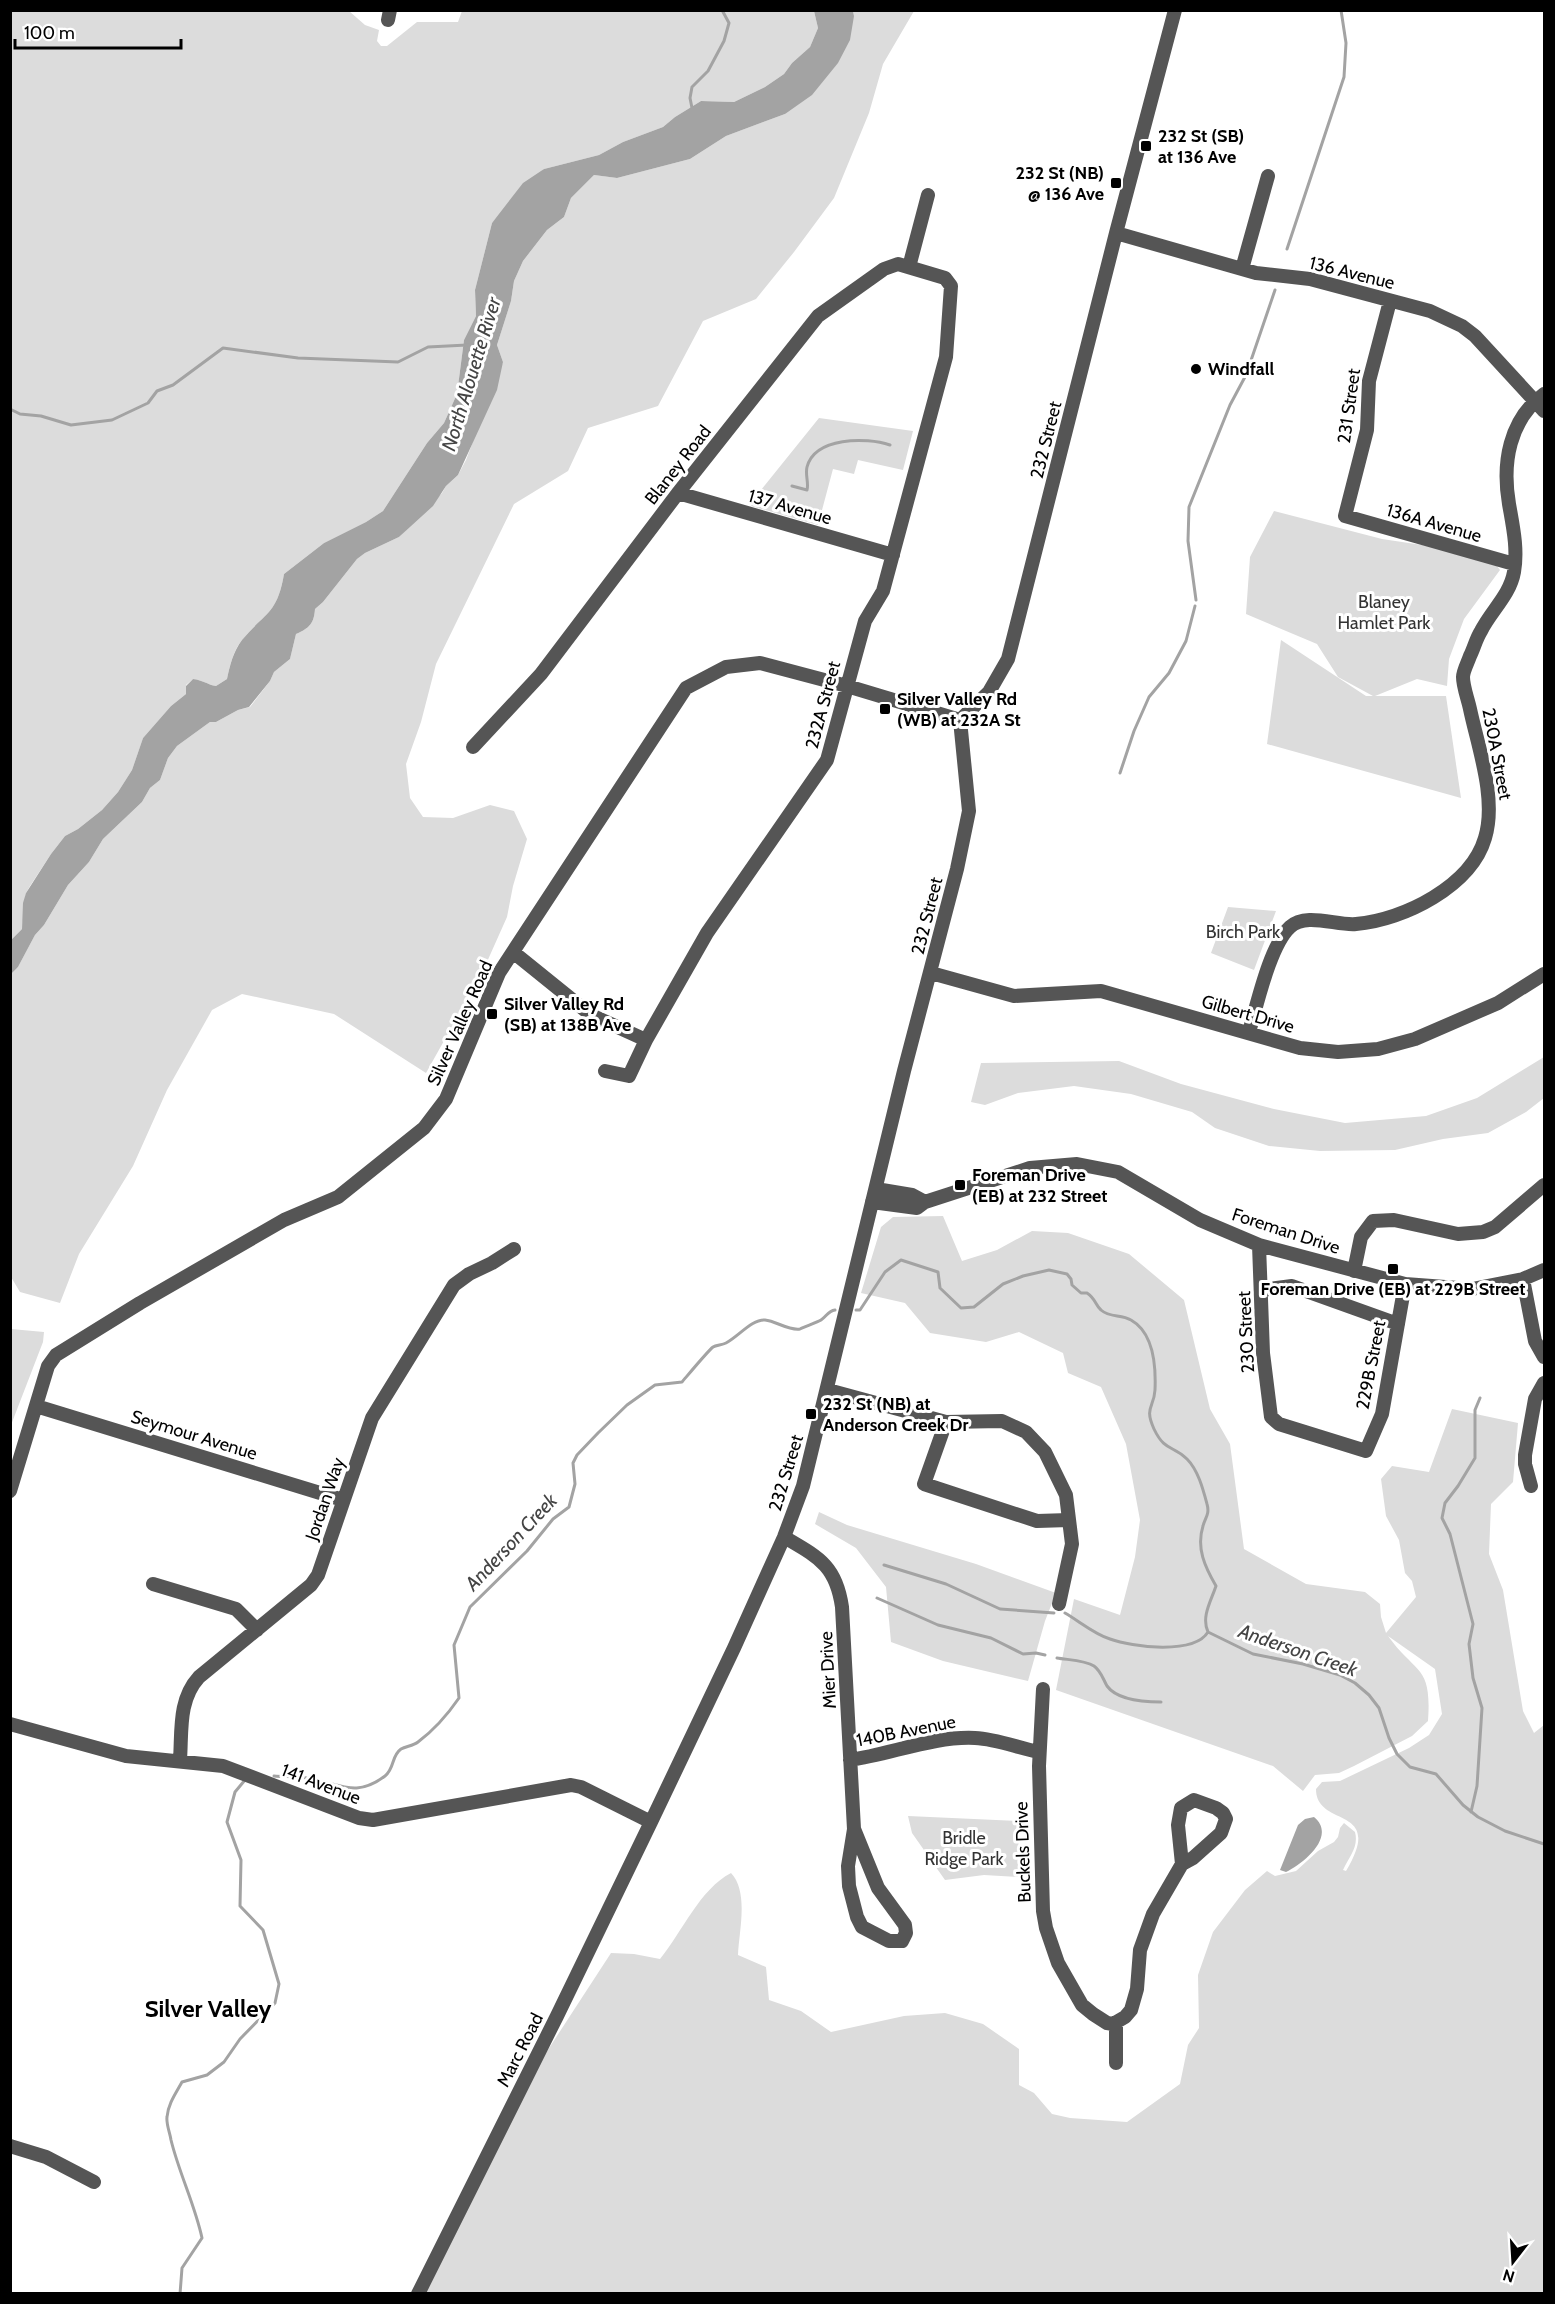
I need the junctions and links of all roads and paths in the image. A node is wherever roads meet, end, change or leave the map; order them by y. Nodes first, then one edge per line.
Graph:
1 (1175, 10) edge
2 (1268, 176) dead end
3 (928, 195) dead end
4 (1116, 233) junction
5 (909, 267) junction
6 (1242, 269) junction
7 (945, 278) joint
8 (1390, 301) junction
9 (1542, 402) edge
10 (678, 494) junction
11 (1345, 516) joint
12 (893, 555) junction
13 (1514, 564) junction
14 (847, 686) junction
15 (960, 720) junction
16 (473, 747) dead end
17 (513, 952) junction
18 (931, 973) junction
19 (1545, 974) edge
20 (1249, 1032) junction
21 (646, 1041) junction
22 (605, 1071) dead end
23 (1545, 1185) edge
24 (874, 1195) junction
25 (1259, 1245) junction
26 (514, 1249) dead end
27 (1354, 1270) junction
28 (1545, 1270) edge
29 (1523, 1279) junction
30 (1405, 1284) junction
31 (1261, 1290) junction
32 (1398, 1324) junction
33 (1545, 1357) edge
34 (1545, 1383) edge
35 (828, 1390) junction
36 (36, 1406) junction
37 (946, 1422) junction
38 (1366, 1451) joint
39 (1531, 1486) dead end
40 (10, 1491) edge
41 (343, 1500) junction
42 (1069, 1520) junction
43 (784, 1537) junction
44 (153, 1584) dead end
45 (1059, 1604) dead end
46 (258, 1630) junction
47 (1043, 1689) dead end
48 (10, 1724) edge
49 (1039, 1752) junction
50 (180, 1760) junction
51 (850, 1760) junction
52 (651, 1822) junction
53 (855, 1829) junction
54 (1182, 1864) junction
55 (1116, 2023) junction
56 (1116, 2063) dead end
57 (10, 2146) edge
58 (94, 2182) dead end
59 (418, 2294) edge

1 - 4 street, 232 Street
2 - 6 street
3 - 5 street
4 - 6 street, 136 Avenue
4 - 15 street, 232 Street
5 - 7 street, Blaney Road
5 - 10 street, Blaney Road
6 - 8 street, 136 Avenue
7 - 12 street, 232A Street
8 - 9 street, 136 Avenue
8 - 11 street, 231 Street
9 - 13 street, 230A Street
10 - 12 street, 137 Avenue
10 - 16 street, Blaney Road
11 - 13 street, 136A Avenue
12 - 14 street, 232A Street
13 - 20 street, 230A Street
14 - 15 street, Silver Valley Road
14 - 17 street, Silver Valley Road
14 - 21 street, 232A Street
15 - 18 street, 232 Street
17 - 21 street
17 - 36 street, Silver Valley Road
18 - 20 street, Gilbert Drive
18 - 24 street, 232 Street
19 - 20 street, Gilbert Drive
21 - 22 street, 232A Street
23 - 27 street
24 - 25 street, Foreman Drive
24 - 35 street, 232 Street
25 - 27 street, Foreman Drive
25 - 31 street, 230 Street
26 - 41 street, Jordan Way
27 - 30 street, Foreman Drive
28 - 29 street, Foreman Drive
29 - 30 street, Foreman Drive
29 - 33 street
30 - 32 street, 229B Street
31 - 32 street
31 - 38 street, 230 Street
32 - 38 street, 229B Street
34 - 39 street
35 - 37 street
35 - 43 street, 232 Street
36 - 40 street, Silver Valley Road
36 - 41 street, Seymour Avenue
37 - 42 street
37 - 42 street
41 - 46 street, Jordan Way
42 - 45 street
43 - 51 street, Mier Drive
43 - 52 street, 232 Street
44 - 46 street
46 - 50 street, Jordan Way
47 - 49 street, Buckels Drive
48 - 50 street, 141 Avenue
49 - 51 street, 140B Avenue
49 - 55 street, Buckels Drive
50 - 52 street, 141 Avenue
51 - 53 street, Mier Drive
52 - 59 street, Marc Road
53 - 53 street, Mier Drive
54 - 54 street
54 - 55 street
55 - 56 street
57 - 58 street

